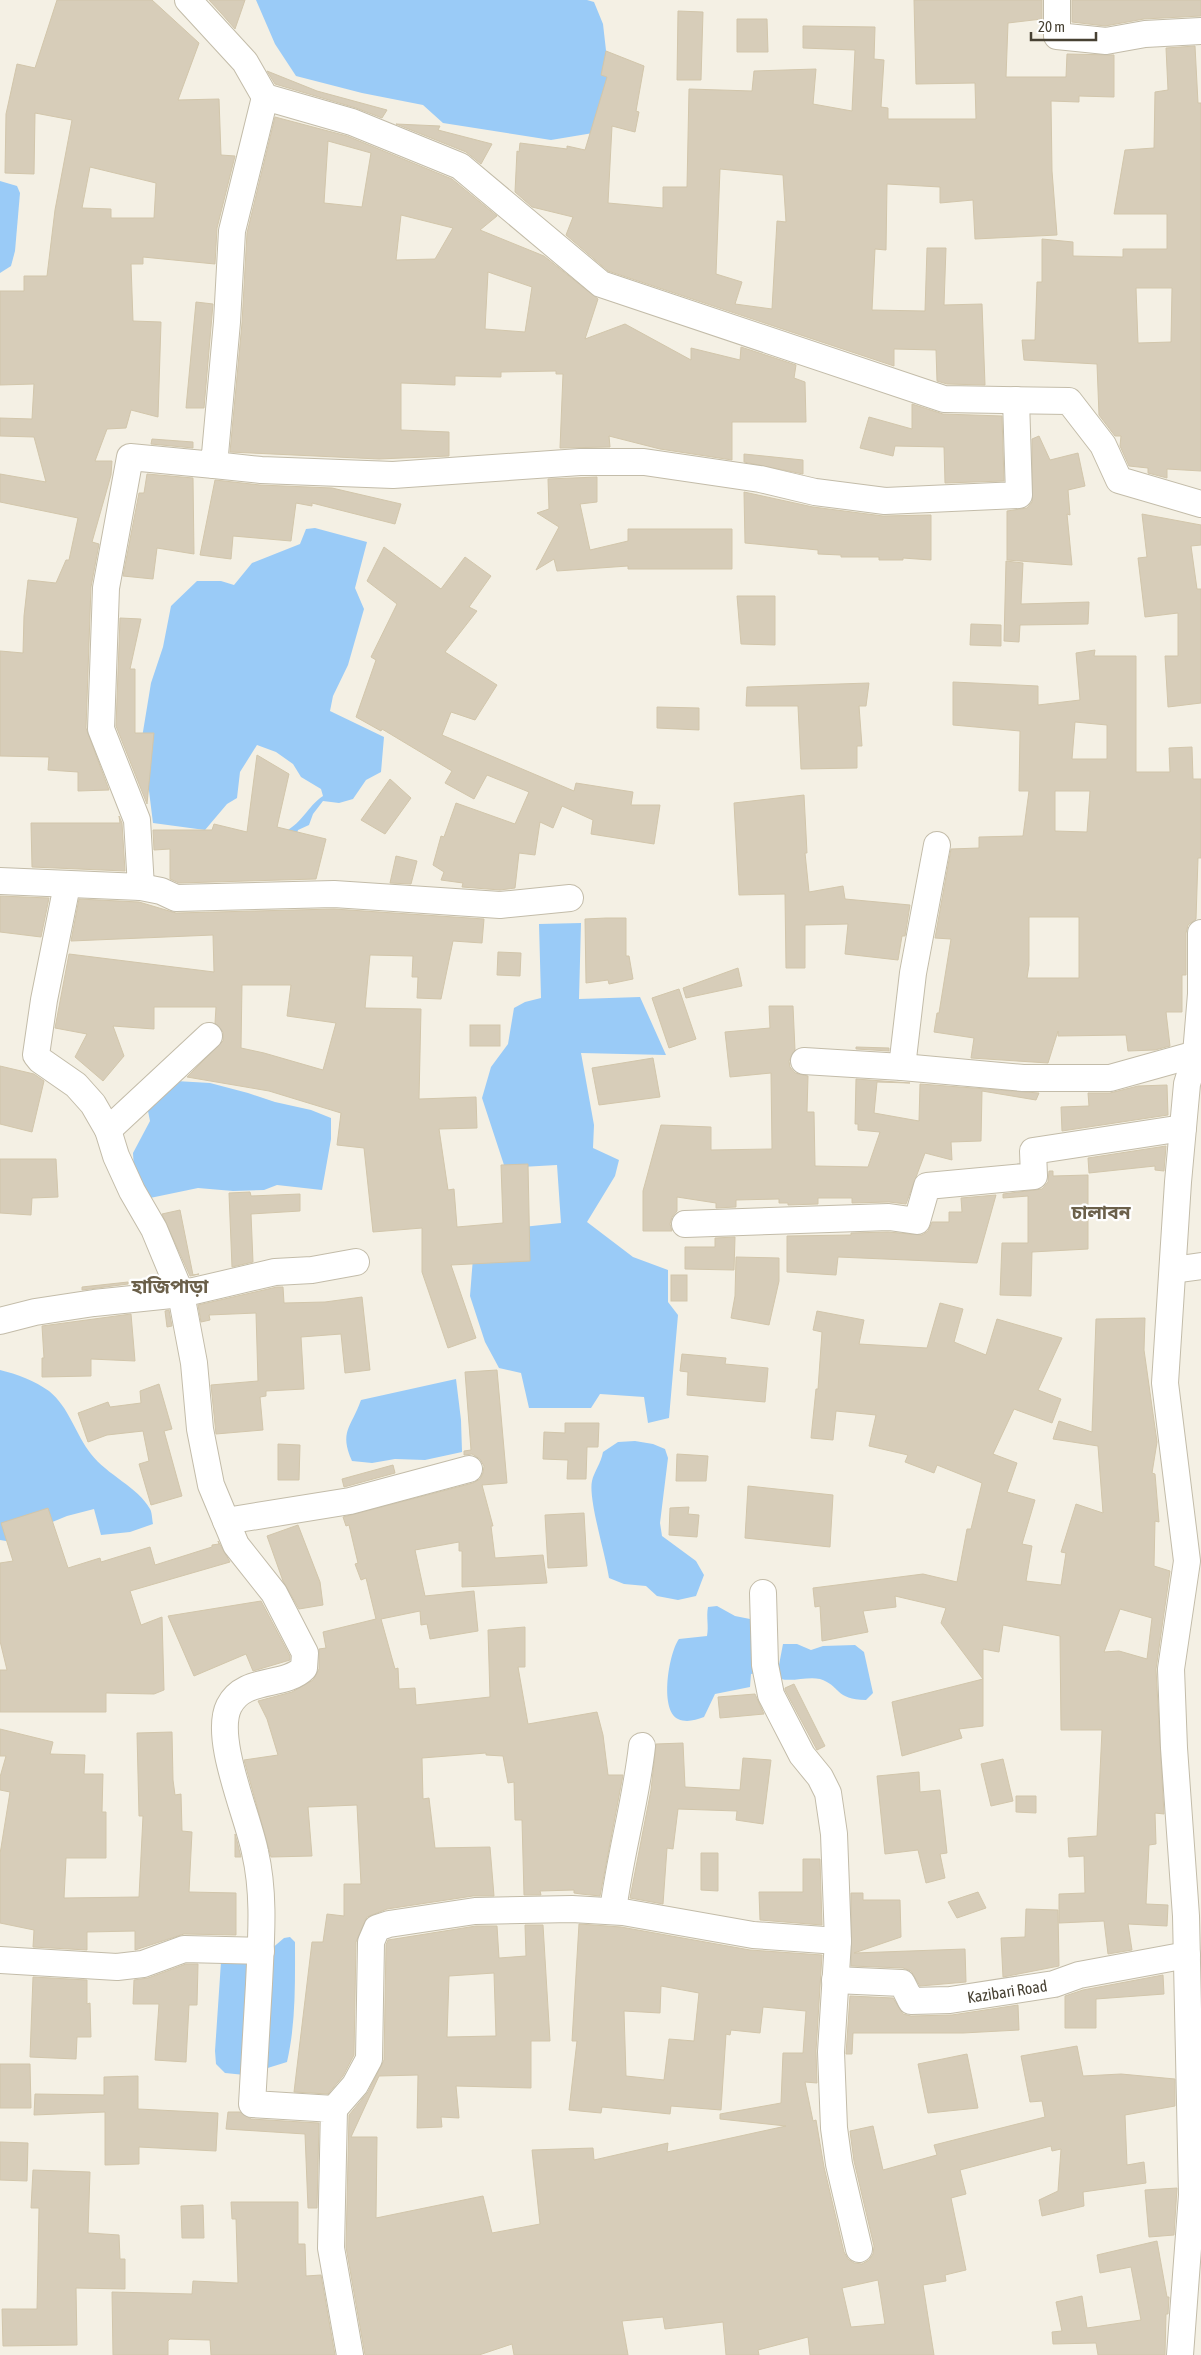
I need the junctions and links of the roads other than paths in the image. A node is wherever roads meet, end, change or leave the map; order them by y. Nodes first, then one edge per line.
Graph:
1 (188, 0) edge
2 (1057, 0) edge
3 (1201, 31) edge
4 (265, 97) junction
5 (1016, 400) junction
6 (214, 465) junction
7 (1201, 504) edge
8 (938, 844) dead end
9 (0, 880) edge
10 (67, 885) junction
11 (141, 887) junction
12 (570, 898) dead end
13 (1201, 932) edge
14 (209, 1036) dead end
15 (1196, 1054) junction
16 (804, 1062) dead end
17 (902, 1067) junction
18 (1194, 1084) edge
19 (1183, 1128) junction
20 (108, 1130) junction
21 (685, 1224) dead end
22 (356, 1262) dead end
23 (1201, 1266) edge
24 (1173, 1270) junction
25 (181, 1294) junction
26 (0, 1322) edge
27 (469, 1469) dead end
28 (1190, 1483) edge
29 (226, 1521) junction
30 (763, 1593) dead end
31 (642, 1746) dead end
32 (1192, 1861) edge
33 (613, 1911) junction
34 (838, 1941) junction
35 (261, 1951) junction
36 (1187, 1955) junction
37 (0, 1960) edge
38 (835, 1980) junction
39 (334, 2109) junction
40 (859, 2249) dead end
41 (350, 2355) edge
42 (1180, 2355) edge

1 - 4 street
2 - 3 street
4 - 5 street
4 - 6 street
5 - 6 street
5 - 7 street
6 - 11 street
8 - 17 street
9 - 10 street
10 - 11 street
10 - 20 street
11 - 12 street
13 - 15 street
14 - 20 street
15 - 17 street
15 - 18 street
16 - 17 street
18 - 19 street
19 - 21 street
19 - 24 street
20 - 25 street
22 - 25 street
23 - 24 street
24 - 28 street
25 - 26 street
25 - 29 street
27 - 29 street
28 - 32 street
29 - 35 street
30 - 34 street
31 - 33 street
32 - 36 street
33 - 34 street
33 - 39 street
34 - 38 street
35 - 37 street
35 - 39 street
36 - 38 street, Kazibari Road
36 - 42 street
38 - 40 street
39 - 41 street

